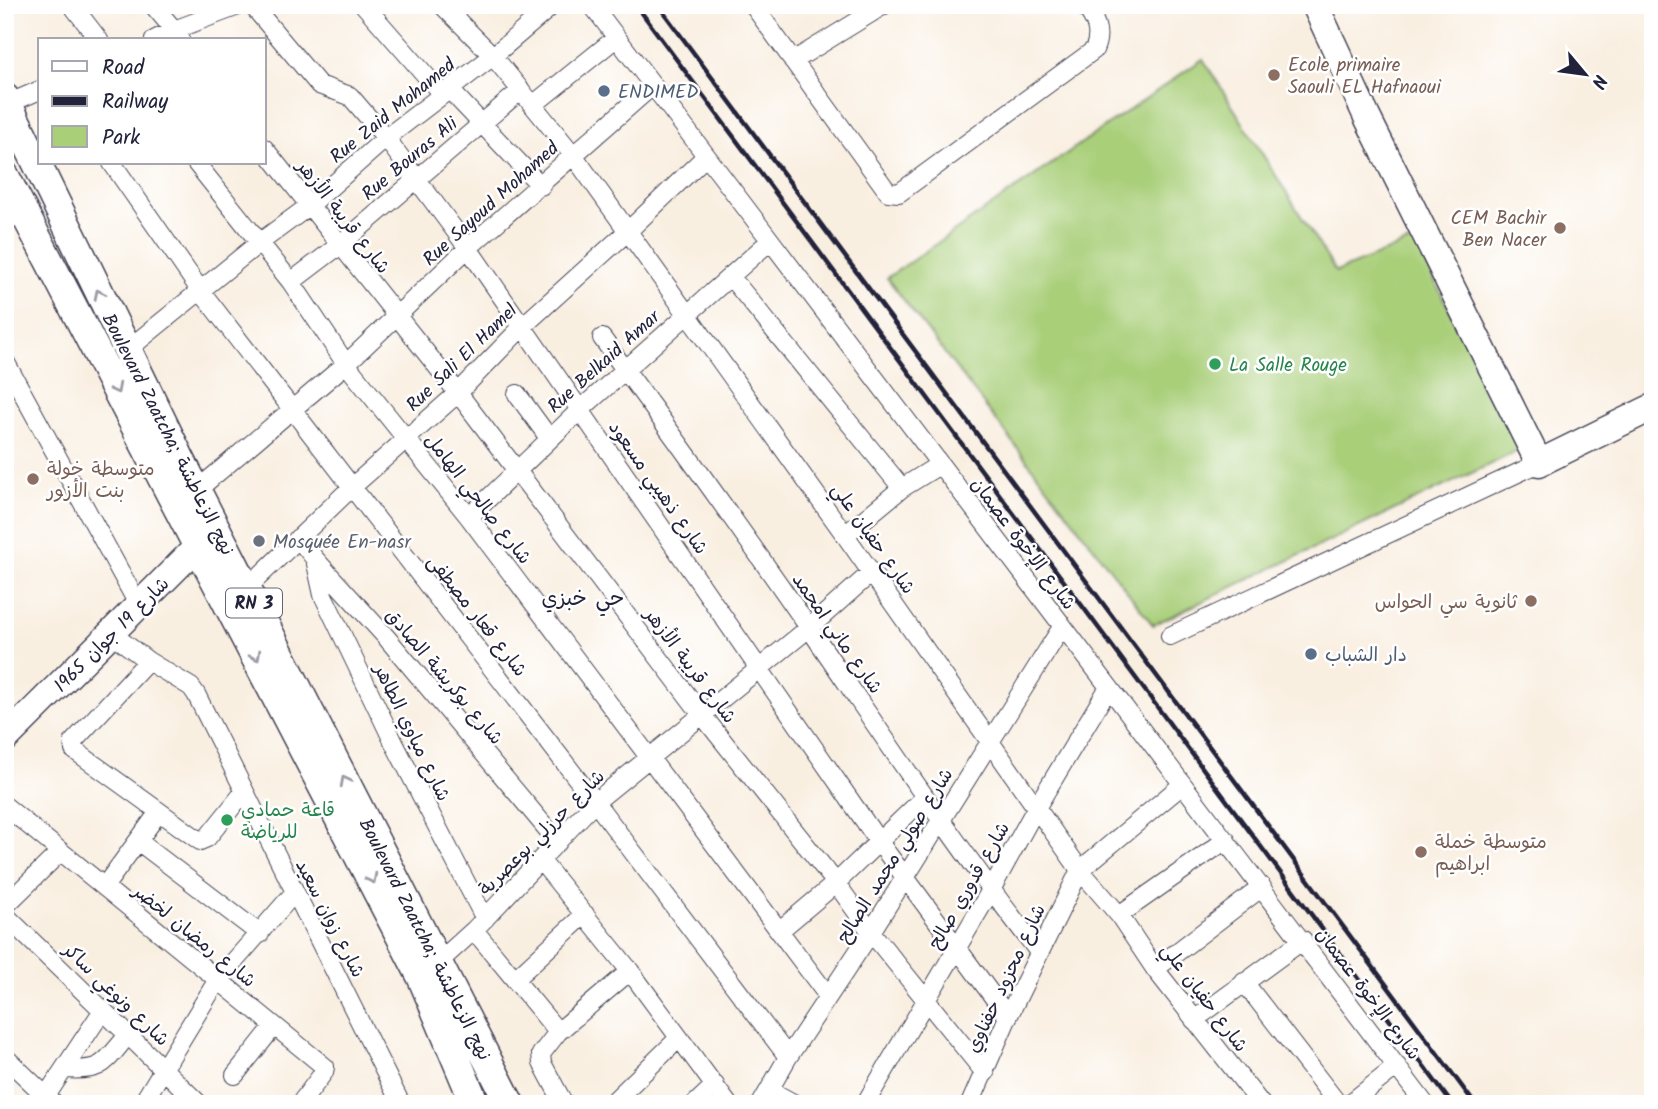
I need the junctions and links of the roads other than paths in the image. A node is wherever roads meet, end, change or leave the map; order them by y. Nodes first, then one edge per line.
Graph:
1 (72, 5) edge
2 (153, 5) edge
3 (241, 5) edge
4 (252, 5) edge
5 (364, 5) edge
6 (442, 5) edge
7 (553, 5) edge
8 (592, 5) edge
9 (753, 5) edge
10 (884, 5) edge
11 (1084, 5) edge
12 (1317, 7) edge
13 (178, 35) edge
14 (97, 38) edge
15 (616, 38) junction
16 (492, 56) junction
17 (793, 61) junction
18 (652, 86) junction
19 (521, 90) junction
20 (38, 91) edge
21 (445, 92) junction
22 (6, 102) edge
23 (533, 105) junction
24 (483, 123) junction
25 (386, 138) junction
26 (266, 151) edge
27 (574, 156) junction
28 (705, 157) junction
29 (113, 164) edge
30 (197, 164) edge
31 (5, 176) edge
32 (417, 178) junction
33 (541, 186) junction
34 (309, 206) junction
35 (15, 217) edge
36 (627, 232) junction
37 (770, 242) junction
38 (260, 243) junction
39 (341, 244) junction
40 (468, 248) junction
41 (730, 276) junction
42 (291, 282) junction
43 (200, 290) junction
44 (687, 312) junction
45 (396, 316) junction
46 (523, 326) junction
47 (602, 338) dead end
48 (126, 351) junction
49 (5, 360) edge
50 (346, 363) junction
51 (625, 369) junction
52 (458, 393) junction
53 (517, 394) dead end
54 (1653, 407) edge
55 (292, 410) junction
56 (580, 410) junction
57 (549, 438) junction
58 (405, 439) junction
59 (1539, 463) junction
60 (939, 465) junction
61 (517, 470) junction
62 (352, 487) junction
63 (902, 488) junction
64 (197, 490) junction
65 (469, 517) junction
66 (845, 535) junction
67 (298, 538) junction
68 (209, 539) junction
69 (315, 559) junction
70 (872, 572) junction
71 (246, 589) junction
72 (139, 606) junction
73 (1062, 627) junction
74 (809, 628) junction
75 (112, 634) junction
76 (1170, 636) dead end
77 (148, 661) junction
78 (760, 667) junction
79 (1109, 687) junction
80 (703, 716) junction
81 (5, 739) edge
82 (991, 741) junction
83 (651, 757) junction
84 (1182, 785) junction
85 (244, 792) junction
86 (925, 797) junction
87 (595, 802) junction
88 (5, 806) edge
89 (1036, 808) junction
90 (159, 812) junction
91 (940, 820) junction
92 (1226, 840) junction
93 (138, 841) junction
94 (558, 842) junction
95 (879, 842) junction
96 (60, 852) junction
97 (541, 861) junction
98 (1080, 870) junction
99 (905, 878) junction
100 (836, 883) junction
101 (104, 887) junction
102 (1262, 887) junction
103 (991, 890) junction
104 (294, 893) junction
105 (5, 906) edge
106 (585, 914) junction
107 (5, 915) edge
108 (1119, 915) junction
109 (479, 925) junction
110 (779, 931) junction
111 (871, 932) junction
112 (260, 934) junction
113 (1303, 940) junction
114 (957, 949) junction
115 (1040, 952) junction
116 (1155, 969) junction
117 (430, 970) junction
118 (630, 971) junction
119 (515, 979) junction
120 (217, 981) junction
121 (1244, 982) junction
122 (828, 996) junction
123 (925, 1000) junction
124 (103, 1010) junction
125 (1008, 1017) junction
126 (1194, 1020) junction
127 (274, 1026) junction
128 (558, 1032) junction
129 (128, 1035) junction
130 (680, 1038) junction
131 (5, 1057) edge
132 (788, 1057) junction
133 (1397, 1066) junction
134 (64, 1069) junction
135 (163, 1069) junction
136 (985, 1073) junction
137 (235, 1075) dead end
138 (715, 1085) junction
139 (765, 1097) edge
140 (50, 1100) edge
141 (142, 1104) edge
142 (198, 1104) edge
143 (300, 1104) edge
144 (401, 1104) edge
145 (474, 1104) edge
146 (510, 1104) edge
147 (564, 1104) edge
148 (611, 1104) edge
149 (695, 1104) edge
150 (728, 1104) edge
151 (795, 1104) edge
152 (864, 1104) edge
153 (970, 1104) edge
154 (1261, 1104) edge
155 (1338, 1104) edge
156 (1349, 1104) edge
157 (1425, 1104) edge

1 - 14 street
2 - 13 street
3 - 13 street
4 - 25 street, شارع ذهيبي مسعود
5 - 21 street
6 - 16 street, شارع حفيان علي
7 - 16 street, Rue Zaid Mohamed
8 - 15 street, شارع الإخوة عصمان
9 - 17 street
10 - 17 street
11 - 17 street
12 - 59 street
15 - 18 street, شارع الإخوة عصمان
15 - 23 street
16 - 19 street, شارع حفيان علي
16 - 21 street, Rue Zaid Mohamed
18 - 27 street, Rue Sayoud Mohamed
18 - 28 street, شارع الإخوة عصمان
19 - 23 street, شارع حفيان علي
19 - 24 street, Rue Bouras Ali
20 - 22 street
21 - 24 street
21 - 25 street, Rue Zaid Mohamed
48 -> 22 main road, Boulevard Zaatcha; نهج الزعاطشة / RN 3
23 - 27 street, شارع حفيان علي
24 - 32 street, Rue Bouras Ali
24 - 33 street
25 - 32 street, شارع ذهيبي مسعود
25 - 34 street, Rue Zaid Mohamed
26 - 34 street, شارع قريبة الأزهر
27 - 33 street, Rue Sayoud Mohamed
27 - 36 street, شارع حفيان علي
28 - 36 street, Rue Sali El Hamel
28 - 37 street, شارع الإخوة عصمان
29 - 43 street, شارع قعار مصطفى
30 - 38 street, شارع صالحي الهامل
31 - 35 main road, Boulevard Zaatcha; نهج الزعاطشة / RN 3
32 - 39 street, Rue Bouras Ali
32 - 40 street, شارع ذهيبي مسعود
33 - 40 street, Rue Sayoud Mohamed
34 - 38 street, Rue Zaid Mohamed
34 - 39 street, شارع قريبة الأزهر
35 -> 68 main road, Boulevard Zaatcha; نهج الزعاطشة / RN 3
36 - 44 street, شارع حفيان علي
36 - 46 street, Rue Sali El Hamel
37 - 41 street, Rue Belkaid Amar
37 - 60 street, شارع الإخوة عصمان
38 - 42 street, شارع صالحي الهامل
38 - 43 street, Rue Zaid Mohamed
39 - 42 street, Rue Bouras Ali
39 - 45 street, شارع قريبة الأزهر
40 - 45 street, Rue Sayoud Mohamed
40 - 46 street, شارع ذهيبي مسعود
41 - 44 street, Rue Belkaid Amar
41 - 63 street
42 - 50 street, شارع صالحي الهامل
43 - 48 street, Rue Zaid Mohamed
43 - 55 street, شارع قعار مصطفى
44 - 51 street, Rue Belkaid Amar
44 - 66 street, شارع حفيان علي
45 - 50 street, Rue Sayoud Mohamed
45 - 52 street, شارع قريبة الأزهر
46 - 52 street, Rue Sali El Hamel
46 - 56 street, شارع ذهيبي مسعود
47 - 51 street, شارع ماني امحمد
48 - 64 main road, Boulevard Zaatcha; نهج الزعاطشة / RN 3
49 - 72 street
50 - 55 street, Rue Sayoud Mohamed
50 - 58 street, شارع صالحي الهامل
51 - 56 street, Rue Belkaid Amar
51 - 74 street, شارع ماني امحمد
52 - 58 street, Rue Sali El Hamel
52 - 61 street, شارع قريبة الأزهر
53 - 57 street
54 - 59 street
55 - 62 street, شارع قعار مصطفى
55 - 64 street, Rue Sayoud Mohamed
56 - 57 street, Rue Belkaid Amar
56 - 78 street, شارع ذهيبي مسعود
57 - 61 street, Rue Belkaid Amar
58 - 62 street, Rue Sali El Hamel
58 - 65 street, شارع صالحي الهامل
59 - 76 street
60 - 63 street
60 - 73 street, شارع الإخوة عصمان
61 - 65 street, Rue Belkaid Amar
61 - 80 street, شارع قريبة الأزهر
62 - 67 street, Rue Sali El Hamel
62 - 87 street, شارع قعار مصطفى
63 - 66 street
64 - 68 main road, Boulevard Zaatcha; نهج الزعاطشة / RN 3
65 - 83 street, شارع صالحي الهامل
66 - 70 street, شارع حفيان علي
67 - 69 street, شارع بوكريشة الصادق
67 - 71 street, Rue Sali El Hamel
68 - 71 main road, Boulevard Zaatcha; نهج الزعاطشة / RN 3
68 - 72 street, شارع 19 جوان 1965
68 -> 117 main road, Boulevard Zaatcha; نهج الزعاطشة / RN 3
69 - 94 street, شارع بوكريشة الصادق
69 - 109 street, شارع مياوي الطاهر
70 - 74 street, شارع حرزلي بوعصرية
70 - 82 street, شارع حفيان علي
117 -> 71 main road, Boulevard Zaatcha; نهج الزعاطشة / RN 3
72 - 75 street, شارع 19 جوان 1965
73 - 79 street, شارع الإخوة عصمان
73 - 82 street, شارع صولي محمد الصالح
74 - 78 street, شارع حرزلي بوعصرية
74 - 86 street, شارع ماني امحمد
75 - 77 street, شارع زوان سعيد
75 - 81 street, شارع 19 جوان 1965
77 - 85 street, شارع زوان سعيد
77 - 90 street
78 - 80 street, شارع حرزلي بوعصرية
78 - 95 street, شارع ذهيبي مسعود
79 - 84 street, شارع الإخوة عصمان
79 - 89 street, شارع قدوري صالح
80 - 83 street, شارع حرزلي بوعصرية
80 - 100 street, شارع قريبة الأزهر
82 - 89 street, شارع حفيان علي
82 - 91 street, شارع صولي محمد الصالح
83 - 87 street, شارع حرزلي بوعصرية
83 - 110 street, شارع صالحي الهامل
84 - 92 street, شارع الإخوة عصمان
84 - 98 street
85 - 90 street
85 - 104 street, شارع زوان سعيد
86 - 91 street, شارع ماني امحمد
86 - 95 street
87 - 94 street, شارع حرزلي بوعصرية
87 - 132 street, شارع قعار مصطفى
88 - 96 street, شارع رمضان لخضر
89 - 98 street, شارع حفيان علي
89 - 103 street, شارع قدوري صالح
90 - 93 street
91 - 99 street, شارع صولي محمد الصالح
91 - 103 street, شارع ماني امحمد
92 - 102 street, شارع الإخوة عصمان
92 - 108 street
93 - 101 street
93 - 112 street
94 - 97 street, شارع حرزلي بوعصرية
95 - 99 street, شارع ذهيبي مسعود
95 - 100 street
96 - 101 street, شارع رمضان لخضر
96 - 105 street
97 - 106 street
97 - 109 street, شارع حرزلي بوعصرية
98 - 108 street, شارع حفيان علي
98 - 115 street, شارع محزود حفناوي
99 - 111 street, شارع صولي محمد الصالح
99 - 114 street, شارع ذهيبي مسعود
100 - 110 street
100 - 111 street, شارع قريبة الأزهر
101 - 120 street, شارع رمضان لخضر
102 - 113 street, شارع الإخوة عصمان
102 - 116 street
103 - 114 street, شارع قدوري صالح
103 - 115 street, شارع ماني امحمد
104 - 112 street
104 - 144 street, شارع زوان سعيد
106 - 118 street
106 - 119 street
107 - 124 street, شارع ونوغي ساكر
108 - 116 street, شارع حفيان علي
109 - 117 street, شارع حرزلي بوعصرية
109 - 119 street, شارع مياوي الطاهر
110 - 122 street, شارع صالحي الهامل
111 - 122 street, شارع صولي محمد الصالح
111 - 123 street, شارع قريبة الأزهر
112 - 120 street
113 - 121 street
113 - 133 street, شارع الإخوة عصمان
114 - 123 street, شارع قدوري صالح
114 - 125 street, شارع ذهيبي مسعود
115 - 125 street, شارع محزود حفناوي
116 - 126 street, شارع حفيان علي
117 - 145 main road, Boulevard Zaatcha; نهج الزعاطشة / RN 3
117 - 146 main road, Boulevard Zaatcha; نهج الزعاطشة / RN 3
118 - 128 street
118 - 130 street
119 - 128 street, شارع مياوي الطاهر
120 - 127 street, شارع رمضان لخضر
120 - 135 street
121 - 126 street
121 - 155 street
122 - 132 street, شارع صولي محمد الصالح
123 - 136 street, شارع قريبة الأزهر
123 - 152 street, شارع قدوري صالح
124 - 129 street, شارع ونوغي ساكر
124 - 134 street
125 - 136 street, شارع محزود حفناوي
126 - 154 street, شارع حفيان علي
127 - 137 street
127 - 143 street, شارع رمضان لخضر
128 - 147 street
129 - 134 street
129 - 135 street, شارع ونوغي ساكر
130 - 138 street
130 - 148 street
131 - 140 street
132 - 139 street, شارع صولي محمد الصالح
133 - 156 street
133 - 157 street, شارع الإخوة عصمان
134 - 140 street
135 - 141 street
135 - 142 street, شارع ونوغي ساكر
136 - 153 street, شارع محزود حفناوي
138 - 149 street
138 - 150 street
139 - 151 street

